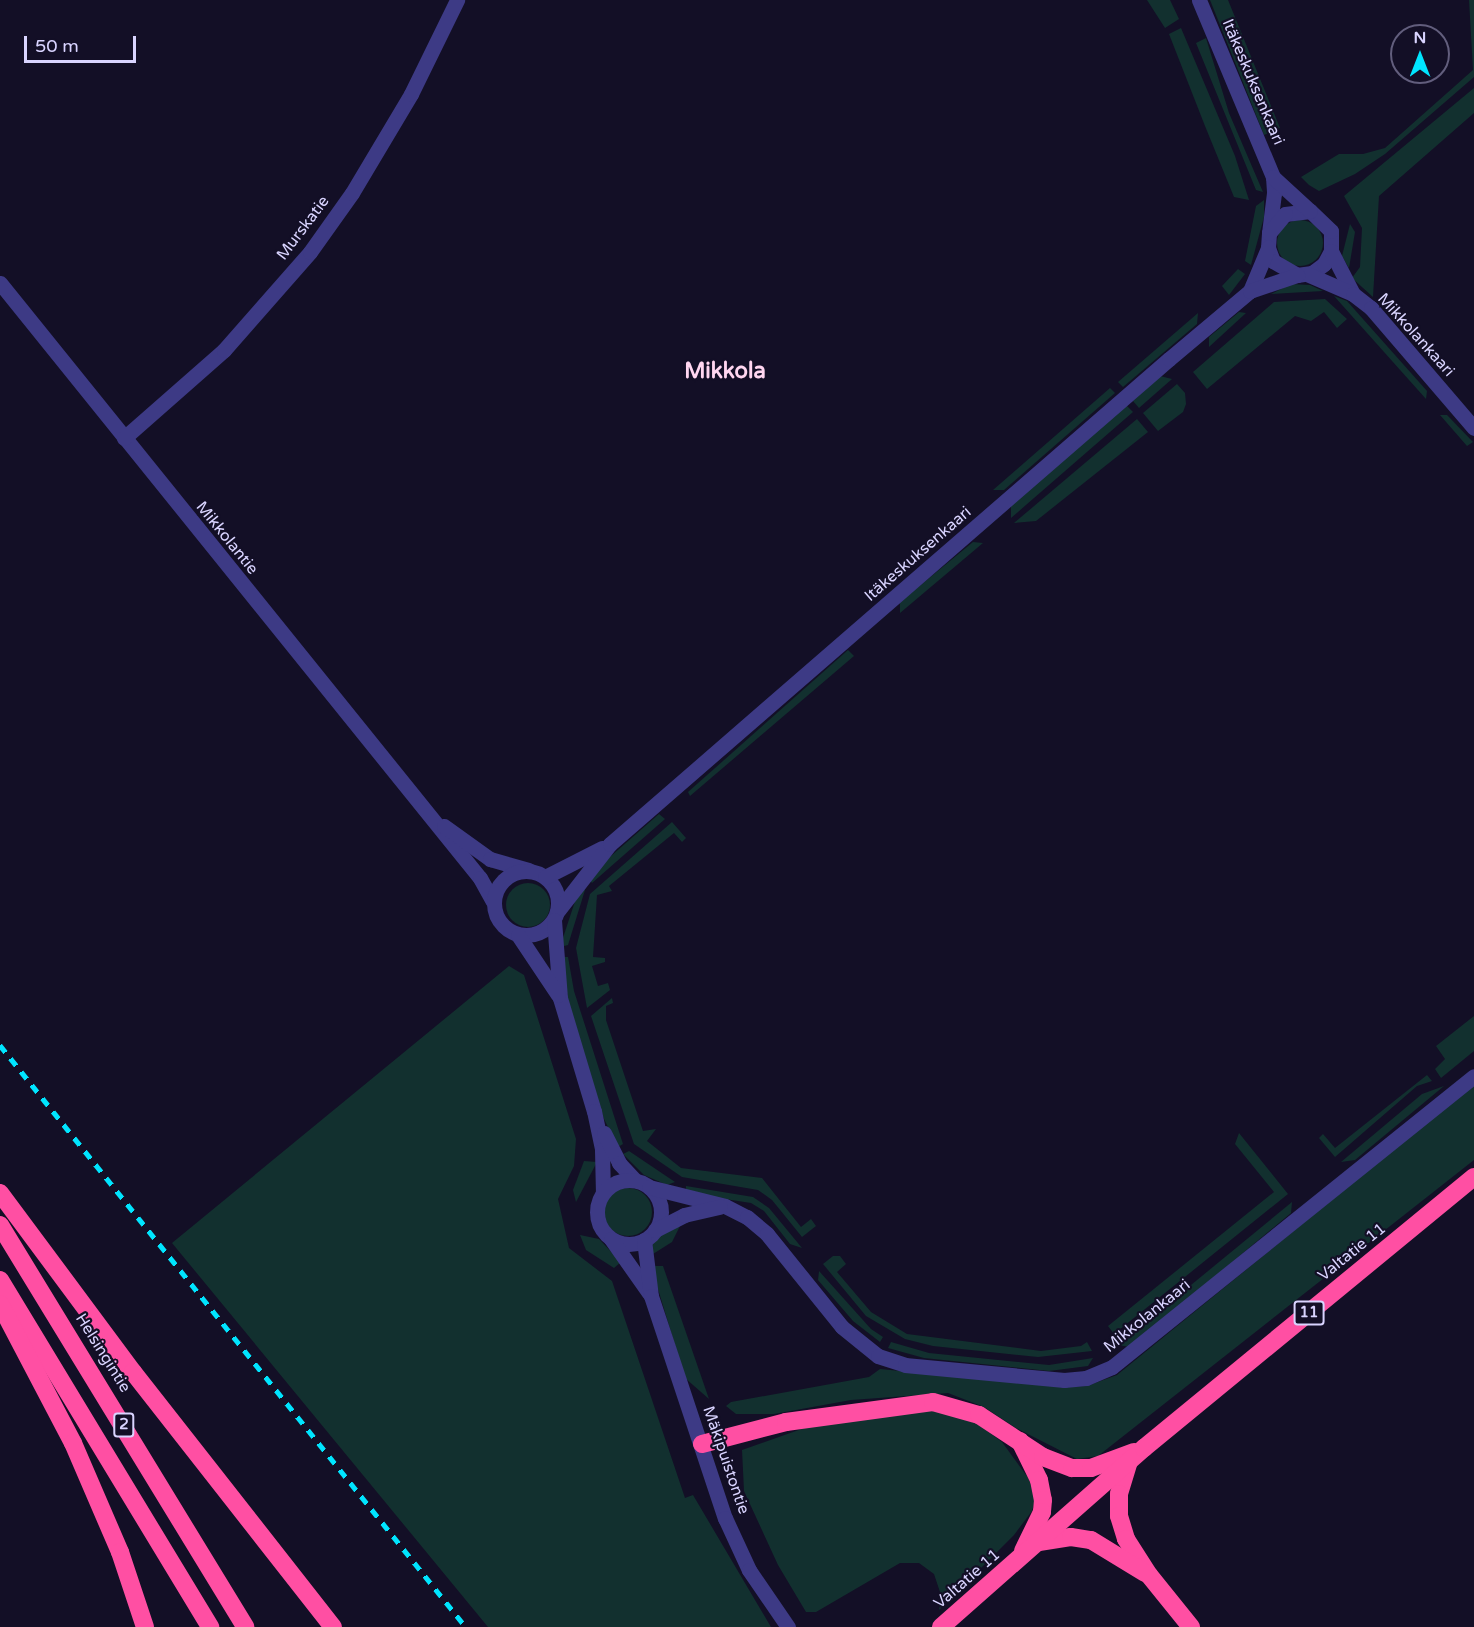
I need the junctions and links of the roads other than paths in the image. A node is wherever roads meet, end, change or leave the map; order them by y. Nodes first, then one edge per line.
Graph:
1 (457, 0) edge
2 (1199, 0) edge
3 (1273, 177) junction
4 (1310, 211) junction
5 (1268, 241) junction
6 (1332, 251) junction
7 (1302, 274) junction
8 (0, 282) edge
9 (1250, 291) junction
10 (1353, 294) junction
11 (1474, 428) edge
12 (124, 438) junction
13 (428, 815) junction
14 (610, 844) junction
15 (539, 874) junction
16 (494, 901) junction
17 (555, 916) junction
18 (518, 935) junction
19 (560, 998) junction
20 (1474, 1076) edge
21 (594, 1111) junction
22 (1474, 1178) edge
23 (642, 1183) junction
24 (0, 1193) edge
25 (603, 1193) junction
26 (725, 1206) junction
27 (0, 1225) edge
28 (650, 1235) junction
29 (609, 1237) junction
30 (0, 1280) edge
31 (651, 1296) junction
32 (0, 1304) edge
33 (1020, 1441) junction
34 (702, 1444) junction
35 (1144, 1448) junction
36 (1130, 1461) junction
37 (1039, 1542) junction
38 (1018, 1560) junction
39 (1149, 1575) junction
40 (145, 1627) edge
41 (210, 1627) edge
42 (245, 1627) edge
43 (333, 1627) edge
44 (788, 1627) edge
45 (941, 1627) edge
46 (1191, 1627) edge

1 - 12 street, Murskatie
2 - 3 street, Itäkeskuksenkaari
3 - 4 street, Itäkeskuksenkaari
3 - 5 street, Itäkeskuksenkaari
4 - 5 street
4 - 6 street
5 - 7 street
5 - 9 street, Itäkeskuksenkaari
6 - 7 street
6 - 10 street, Mikkolankaari
7 - 9 street, Itäkeskuksenkaari
7 - 10 street, Mikkolankaari
8 - 12 street, Mikkolantie
9 - 14 street, Itäkeskuksenkaari
10 - 11 street, Mikkolankaari
12 - 13 street, Mikkolantie
13 - 15 street, Mikkolantie
13 - 16 street, Mikkolantie
14 - 15 street, Itäkeskuksenkaari
14 - 17 street, Itäkeskuksenkaari
15 - 16 street
15 - 17 street
16 - 18 street
17 - 18 street
17 - 19 street
18 - 19 street
19 - 21 street
20 - 26 street, Mikkolankaari
21 - 23 street
21 - 25 street
22 - 35 highway, Valtatie 11 / 11
23 - 25 street
23 - 26 street, Mikkolankaari
23 - 28 street
24 - 43 highway
25 - 29 street
26 - 28 street
27 - 42 highway, Helsingintie / 2
28 - 29 street
28 - 31 street, Mäkipuistontie
29 - 31 street, Mäkipuistontie
30 - 41 highway, 2
31 - 34 street, Mäkipuistontie
32 - 40 highway
33 - 34 highway
33 - 35 highway
33 - 38 highway
34 - 44 street, Mäkipuistontie
35 - 36 highway, 11
36 - 37 highway, 11
36 - 39 highway
37 - 38 highway, 11
37 - 39 highway
38 - 45 highway, Valtatie 11 / 11
39 - 46 highway

